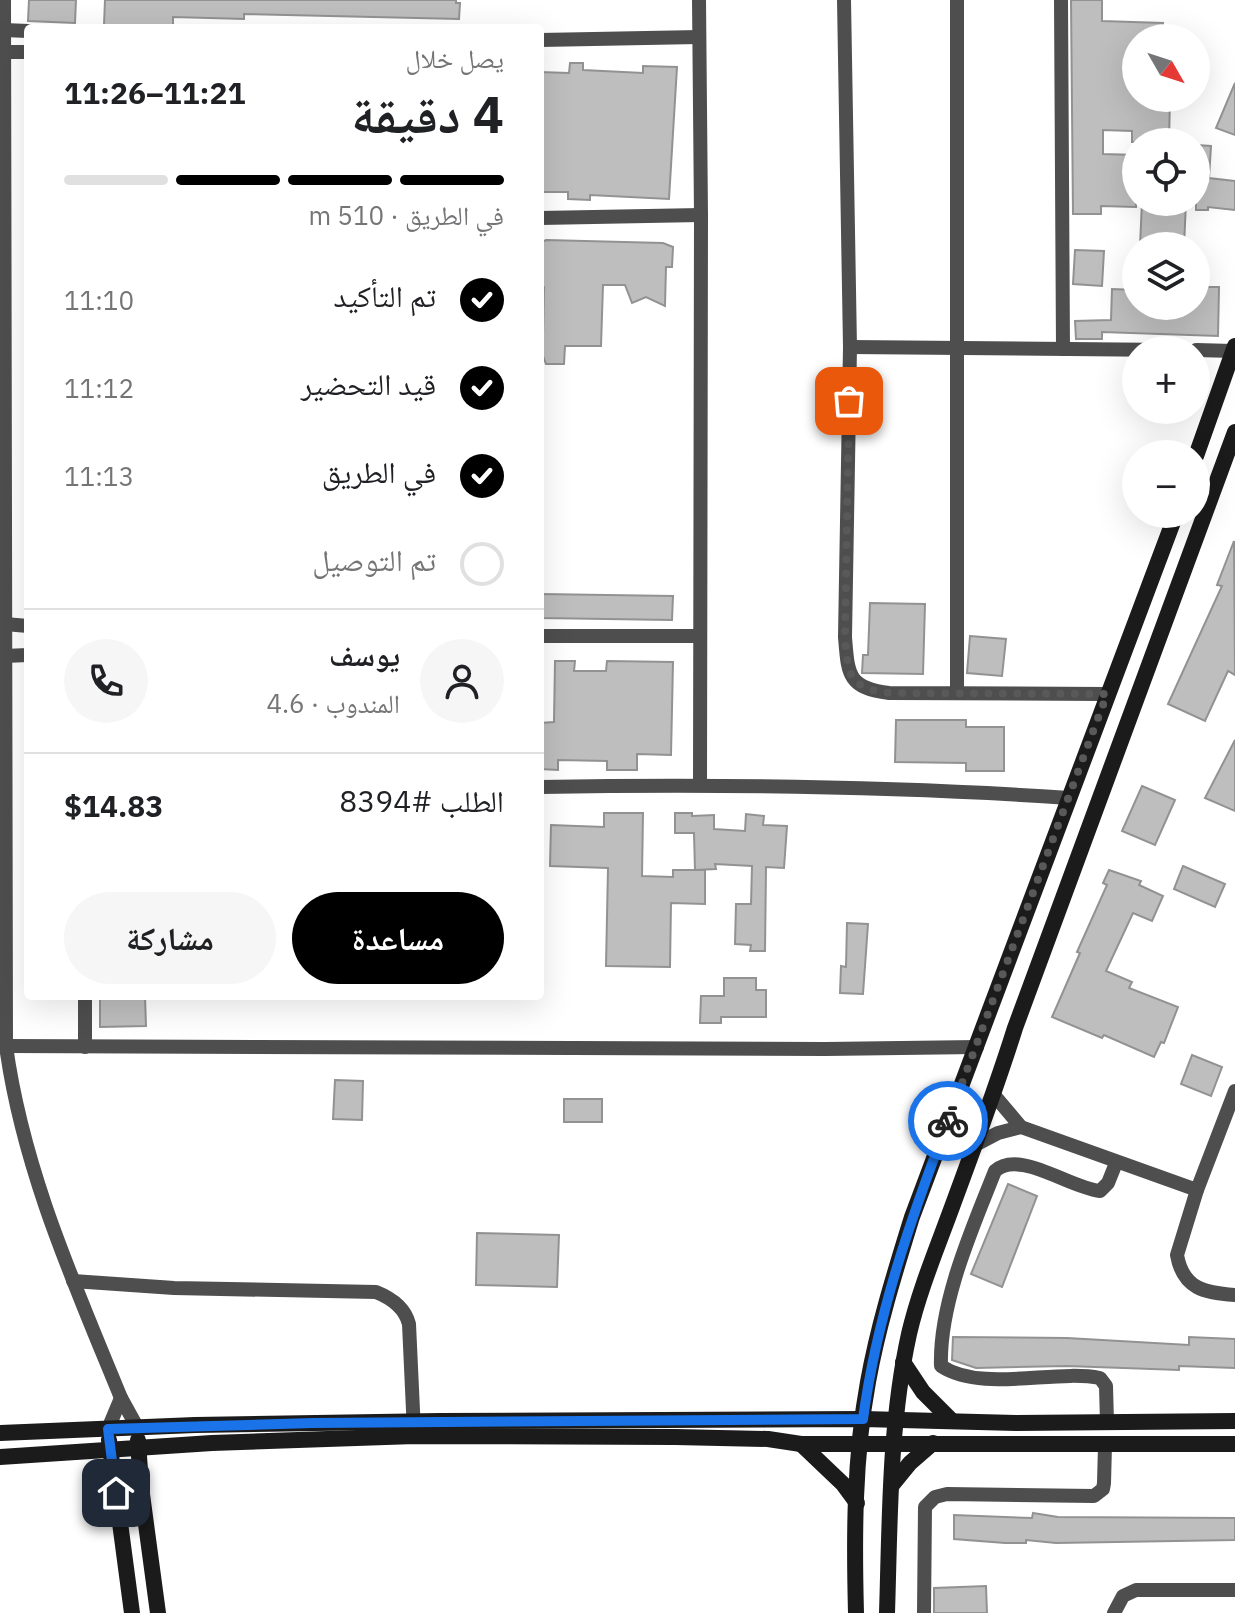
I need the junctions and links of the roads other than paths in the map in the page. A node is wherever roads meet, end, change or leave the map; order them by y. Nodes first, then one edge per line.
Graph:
1 (4, 0) edge
2 (699, 0) edge
3 (844, 0) edge
4 (957, 0) edge
5 (1061, 0) edge
6 (4, 30) junction
7 (24, 31) edge
8 (699, 37) junction
9 (544, 40) edge
10 (4, 52) junction
11 (24, 52) edge
12 (701, 215) junction
13 (544, 218) edge
14 (850, 347) junction
15 (1234, 348) edge
16 (958, 349) junction
17 (1063, 349) junction
18 (1210, 349) edge
19 (1122, 350) edge
20 (1235, 432) edge
21 (1202, 440) edge
22 (1171, 528) edge
23 (1156, 566) junction
24 (1185, 567) junction
25 (5, 624) junction
26 (24, 626) edge
27 (544, 636) edge
28 (700, 636) junction
29 (24, 655) edge
30 (5, 656) junction
31 (957, 692) junction
32 (1107, 694) junction
33 (700, 784) junction
34 (544, 787) edge
35 (1069, 798) junction
36 (85, 1000) edge
37 (2, 1002) edge
38 (6, 1046) junction
39 (85, 1047) junction
40 (977, 1047) junction
41 (1235, 1091) edge
42 (994, 1095) junction
43 (1021, 1127) junction
44 (975, 1145) junction
45 (1116, 1163) junction
46 (1197, 1190) junction
47 (73, 1281) junction
48 (1235, 1295) edge
49 (903, 1362) junction
50 (121, 1398) junction
51 (863, 1419) junction
52 (896, 1419) junction
53 (951, 1420) junction
54 (1235, 1421) edge
55 (1107, 1423) junction
56 (137, 1427) junction
57 (108, 1429) junction
58 (414, 1429) junction
59 (558, 1429) junction
60 (0, 1433) edge
61 (933, 1443) junction
62 (801, 1444) junction
63 (859, 1444) junction
64 (894, 1444) junction
65 (1235, 1444) edge
66 (1105, 1445) junction
67 (138, 1448) junction
68 (110, 1450) junction
69 (0, 1457) edge
70 (891, 1487) junction
71 (857, 1503) junction
72 (1235, 1590) edge
73 (132, 1613) edge
74 (158, 1613) edge
75 (856, 1613) edge
76 (887, 1613) edge
77 (924, 1613) edge
78 (1114, 1613) edge

1 - 6 street
2 - 8 street
3 - 14 street
4 - 16 street
5 - 17 street
6 - 7 street
6 - 10 street
8 - 9 street
8 - 12 street
10 - 11 street
10 - 25 street
12 - 13 street
12 - 28 street
14 - 16 street
14 - 31 street
15 - 18 street
15 - 21 street
16 - 17 street
16 - 31 street
17 - 19 street
20 - 24 street
22 - 23 street
23 - 24 street
23 - 32 street
24 - 42 street
25 - 26 street
25 - 30 street
27 - 28 street
28 - 33 street
29 - 30 street
30 - 37 street
31 - 32 street
32 - 35 street
33 - 34 street
33 - 35 street
35 - 40 street
36 - 39 street
37 - 38 street
38 - 39 street
38 - 47 street
39 - 40 street
40 - 51 street
41 - 46 street
42 - 43 street
42 - 44 street
43 - 44 street
43 - 45 street
44 - 49 street
45 - 46 street
45 - 55 street
46 - 48 street
47 - 50 street
47 - 58 street
49 - 52 street
49 - 53 street
50 - 56 street
50 - 57 street
51 - 52 street
51 - 59 street
51 - 63 street
52 - 53 street
52 - 64 street
53 - 55 street
54 - 55 street
56 - 57 street
56 - 58 street
56 - 67 street
57 - 60 street
57 - 68 street
58 - 59 street
58 - 67 street
59 - 62 street
61 - 64 street
61 - 66 street
61 - 70 street
62 - 63 street
62 - 71 street
63 - 64 street
63 - 71 street
64 - 70 street
65 - 66 street
66 - 77 street
67 - 68 street
67 - 74 street
68 - 69 street
68 - 73 street
70 - 76 street
71 - 75 street
72 - 78 street

